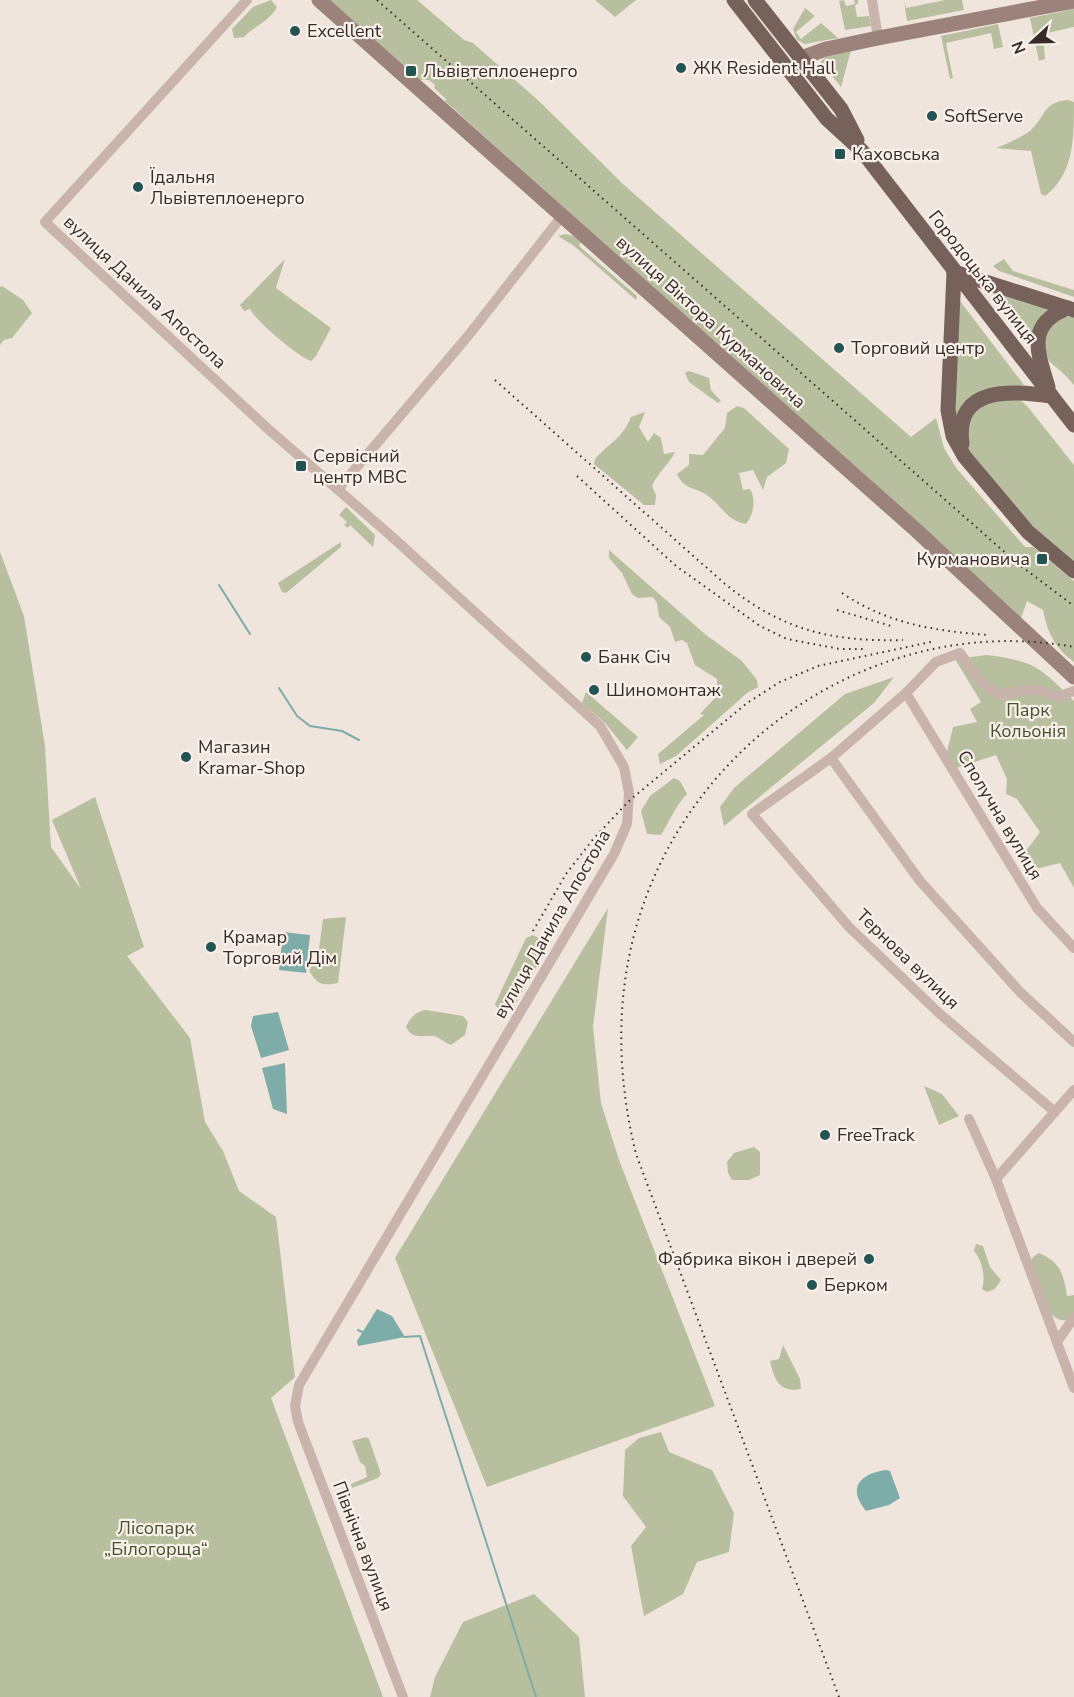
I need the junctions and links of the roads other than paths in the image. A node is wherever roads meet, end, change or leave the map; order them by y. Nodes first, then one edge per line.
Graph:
1 (247, 0) edge
2 (319, 0) edge
3 (734, 0) edge
4 (755, 0) edge
5 (872, 0) edge
6 (1074, 1) edge
7 (747, 16) junction
8 (775, 23) junction
9 (878, 38) junction
10 (771, 47) junction
11 (801, 58) junction
12 (802, 86) junction
13 (862, 151) junction
14 (562, 216) junction
15 (954, 272) junction
16 (1071, 309) edge
17 (1051, 396) junction
18 (1074, 425) edge
19 (964, 456) junction
20 (338, 489) junction
21 (1074, 571) edge
22 (1074, 677) edge
23 (1074, 691) edge
24 (906, 693) junction
25 (831, 758) junction
26 (1074, 948) edge
27 (1074, 1042) edge
28 (1074, 1090) edge
29 (1055, 1112) junction
30 (969, 1119) dead end
31 (996, 1179) junction
32 (1074, 1317) edge
33 (1057, 1342) junction
34 (1074, 1388) edge
35 (296, 1406) joint
36 (403, 1697) edge

1 - 20 street, вулиця Данила Апостола
2 - 14 street, вулиця Віктора Курмановича
3 - 7 main road, Городоцька вулиця
4 - 8 main road, Городоцька вулиця
5 - 9 street
6 - 9 street
7 - 8 main road
7 - 10 main road, Городоцька вулиця
8 - 11 main road, Городоцька вулиця
9 - 11 street
10 - 11 main road
10 - 12 main road, Городоцька вулиця
11 - 12 main road
11 - 13 main road, Городоцька вулиця
12 - 13 main road, Городоцька вулиця
13 - 15 main road, Городоцька вулиця
14 - 20 street
14 - 22 street, вулиця Віктора Курмановича
15 - 16 main road
15 - 17 main road, Городоцька вулиця
15 - 19 main road
16 - 17 main road
17 - 18 main road, Городоцька вулиця
17 - 19 main road
19 - 21 main road
20 - 35 street, вулиця Данила Апостола
23 - 24 street
24 - 25 street
24 - 26 street, Сполучна вулиця
25 - 27 street
25 - 29 street, Тернова вулиця
28 - 29 street
29 - 31 street
30 - 31 street
31 - 33 street
32 - 33 street
33 - 34 street
35 - 36 street, Північна вулиця

